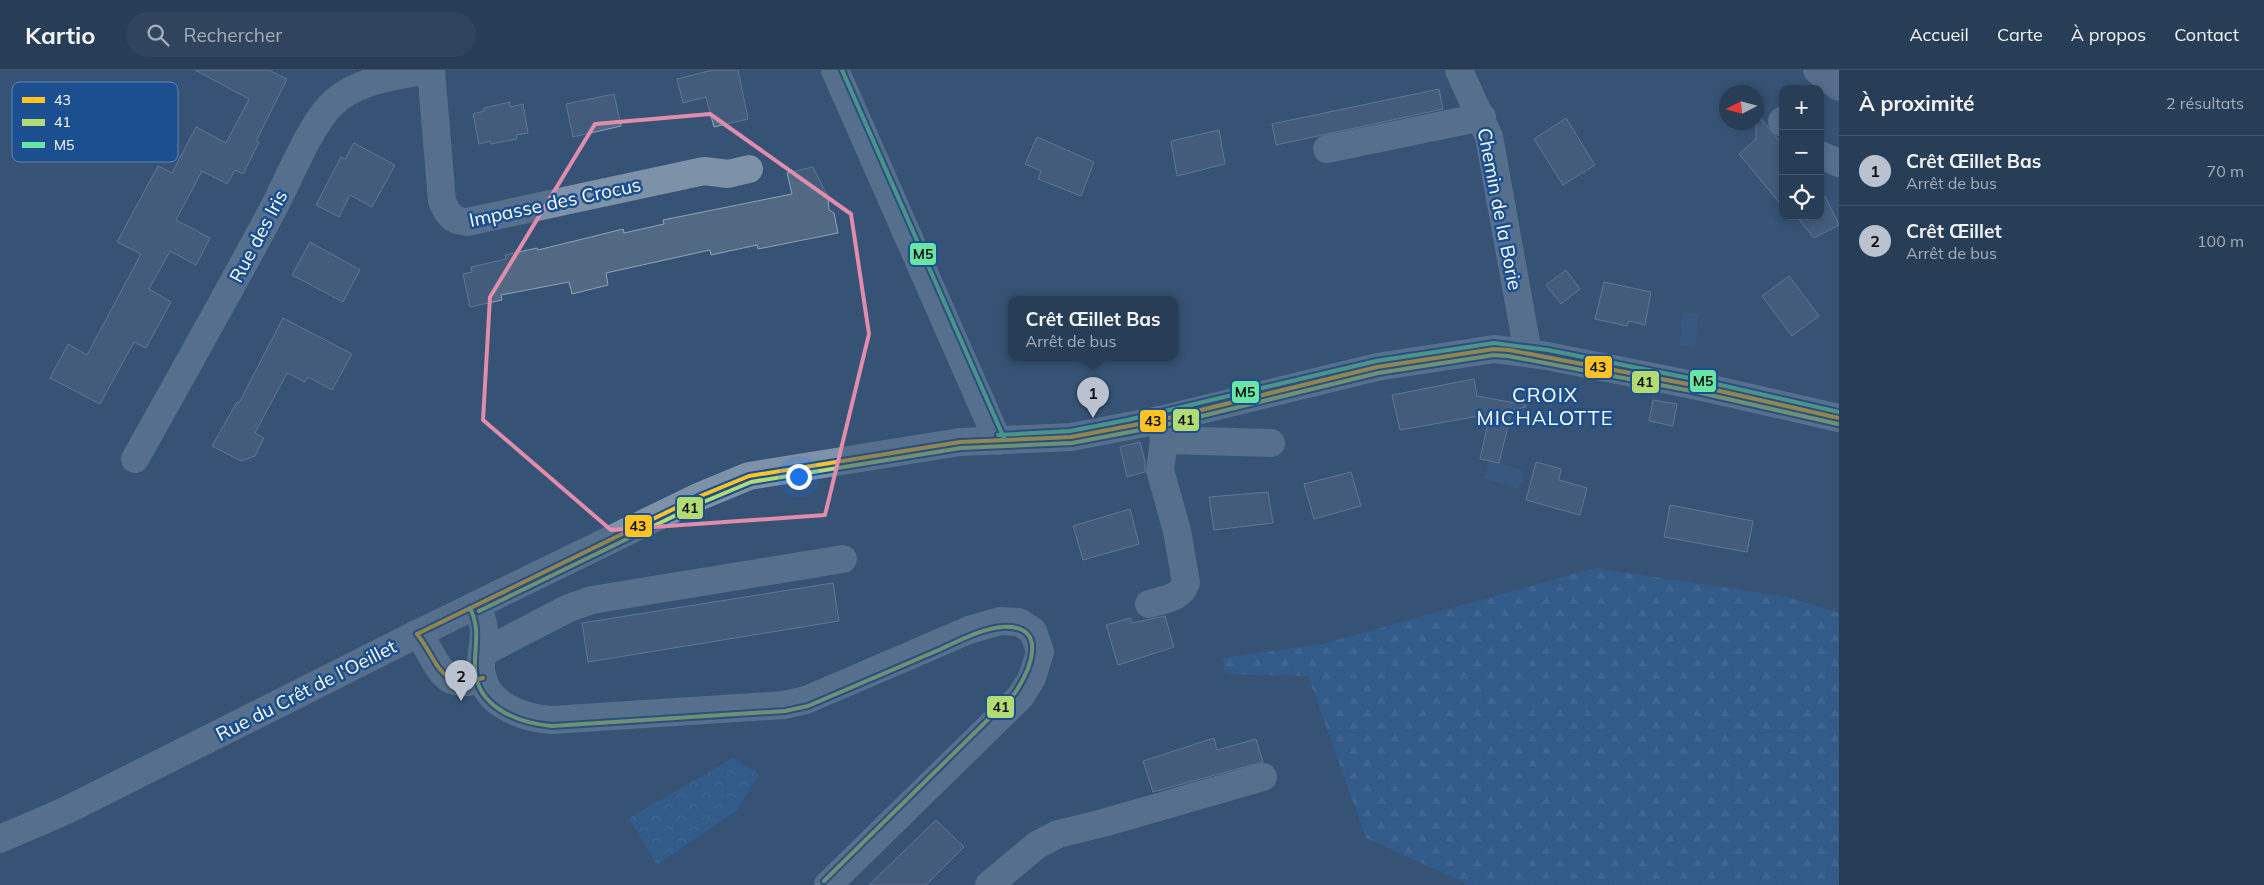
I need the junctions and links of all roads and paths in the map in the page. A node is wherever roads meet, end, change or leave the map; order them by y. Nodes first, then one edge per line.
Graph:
1 (429, 70) edge
2 (835, 70) edge
3 (1460, 70) edge
4 (1817, 70) edge
5 (1839, 87) edge
6 (1482, 117) junction
7 (1327, 149) dead end
8 (1824, 157) edge
9 (1839, 163) edge
10 (750, 169) dead end
11 (1528, 353) junction
12 (1839, 418) edge
13 (1162, 430) junction
14 (998, 441) junction
15 (1271, 443) dead end
16 (135, 459) dead end
17 (843, 559) dead end
18 (1149, 604) dead end
19 (476, 605) junction
20 (417, 634) junction
21 (483, 665) junction
22 (1263, 777) dead end
23 (0, 839) edge
24 (828, 885) edge
25 (990, 885) edge

1 - 10 street, Impasse des Crocus
1 - 16 street, Rue des Iris
2 - 14 street
3 - 6 street, Chemin de la Borie
4 - 5 main road
6 - 7 street
6 - 11 street, Chemin de la Borie
8 - 9 street
11 - 12 street, Rue du Crêt de l'Oeillet
11 - 13 street, Rue du Crêt de l'Oeillet
13 - 14 street, Rue du Crêt de l'Oeillet
13 - 15 street
13 - 18 street
14 - 19 street, Rue du Crêt de l'Oeillet
17 - 21 street
19 - 20 street, Rue du Crêt de l'Oeillet
19 - 21 street
20 - 21 street
20 - 23 street, Rue du Crêt de l'Oeillet
21 - 24 street
22 - 25 street

